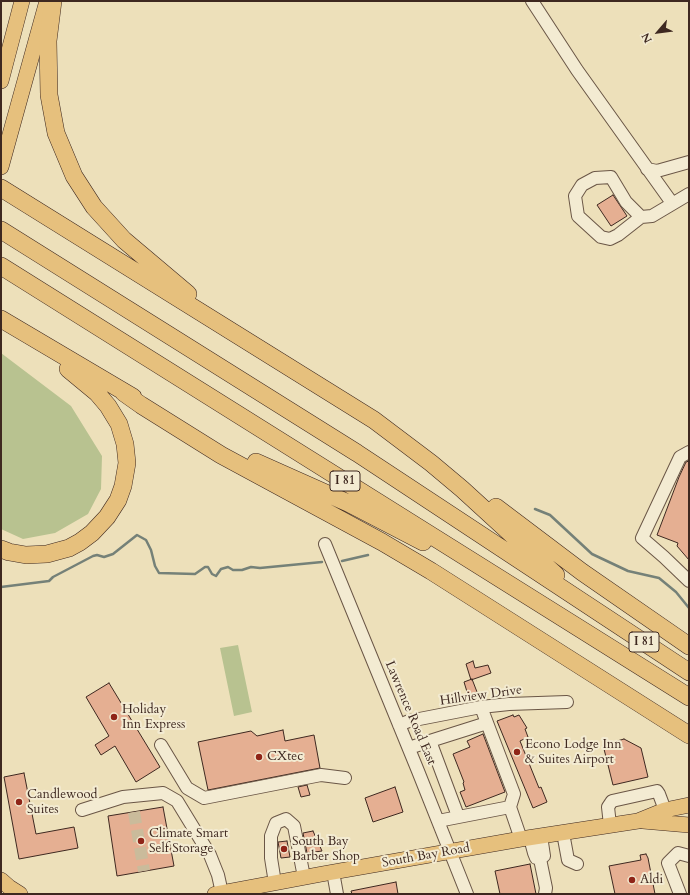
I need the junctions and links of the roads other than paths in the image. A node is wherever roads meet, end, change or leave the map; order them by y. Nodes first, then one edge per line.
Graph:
1 (22, 1) edge
2 (47, 1) edge
3 (53, 1) edge
4 (532, 1) edge
5 (1, 81) edge
6 (689, 162) edge
7 (1, 167) edge
8 (647, 169) junction
9 (1, 188) edge
10 (689, 194) edge
11 (672, 203) junction
12 (641, 217) junction
13 (1, 230) edge
14 (1, 266) edge
15 (1, 320) edge
16 (254, 346) junction
17 (124, 393) junction
18 (689, 452) edge
19 (431, 463) junction
20 (325, 544) dead end
21 (1, 549) edge
22 (689, 581) edge
23 (519, 590) junction
24 (598, 612) junction
25 (689, 646) edge
26 (689, 672) edge
27 (689, 697) edge
28 (567, 702) dead end
29 (481, 707) junction
30 (487, 723) junction
31 (399, 725) junction
32 (689, 735) edge
33 (430, 741) junction
34 (161, 745) dead end
35 (408, 748) junction
36 (345, 778) dead end
37 (689, 805) edge
38 (510, 807) junction
39 (82, 810) dead end
40 (665, 810) junction
41 (458, 816) junction
42 (438, 821) junction
43 (638, 821) junction
44 (610, 825) junction
45 (689, 825) edge
46 (563, 833) junction
47 (531, 838) junction
48 (450, 852) junction
49 (689, 856) edge
50 (689, 863) edge
51 (577, 864) dead end
52 (333, 872) junction
53 (304, 877) junction
54 (1, 880) edge
55 (270, 887) edge
56 (224, 893) edge
57 (20, 894) edge
58 (337, 894) edge
59 (467, 894) edge
60 (545, 894) edge
61 (680, 894) edge
62 (685, 894) edge

1 - 5 main road
2 - 7 main road
3 - 16 highway
4 - 8 street
6 - 8 street
8 - 11 street
9 - 16 highway
10 - 11 street
11 - 12 street
12 - 12 street
13 - 24 highway, I 81
14 - 23 highway, I 81
15 - 17 highway
15 - 21 highway
16 - 19 highway
17 - 23 highway
17 - 32 highway
18 - 22 street
19 - 24 highway
19 - 25 highway
20 - 31 street, Lawrence Road East
23 - 27 highway, I 81
24 - 26 highway, I 81
28 - 29 street, Hillview Drive
29 - 30 street
29 - 31 street, Hillview Drive
30 - 33 street
30 - 38 street
31 - 35 street, Lawrence Road East
33 - 35 street
33 - 41 street
34 - 36 street
35 - 42 street, Lawrence Road East
37 - 40 main road, South Bay Road
38 - 41 street
38 - 47 street
39 - 56 street
40 - 43 main road, South Bay Road
40 - 44 street
41 - 42 street
42 - 48 street, Lawrence Road East
43 - 44 main road, South Bay Road
43 - 45 main road, South Bay Road
44 - 46 main road, South Bay Road
46 - 47 main road, South Bay Road
46 - 51 street
47 - 48 main road, South Bay Road
47 - 60 street
48 - 52 main road, South Bay Road
48 - 59 street, Lawrence Road East
49 - 61 street
50 - 62 street
52 - 53 main road, South Bay Road
52 - 58 street
53 - 55 main road, South Bay Road
53 - 55 street
54 - 57 main road
55 - 56 main road, South Bay Road

